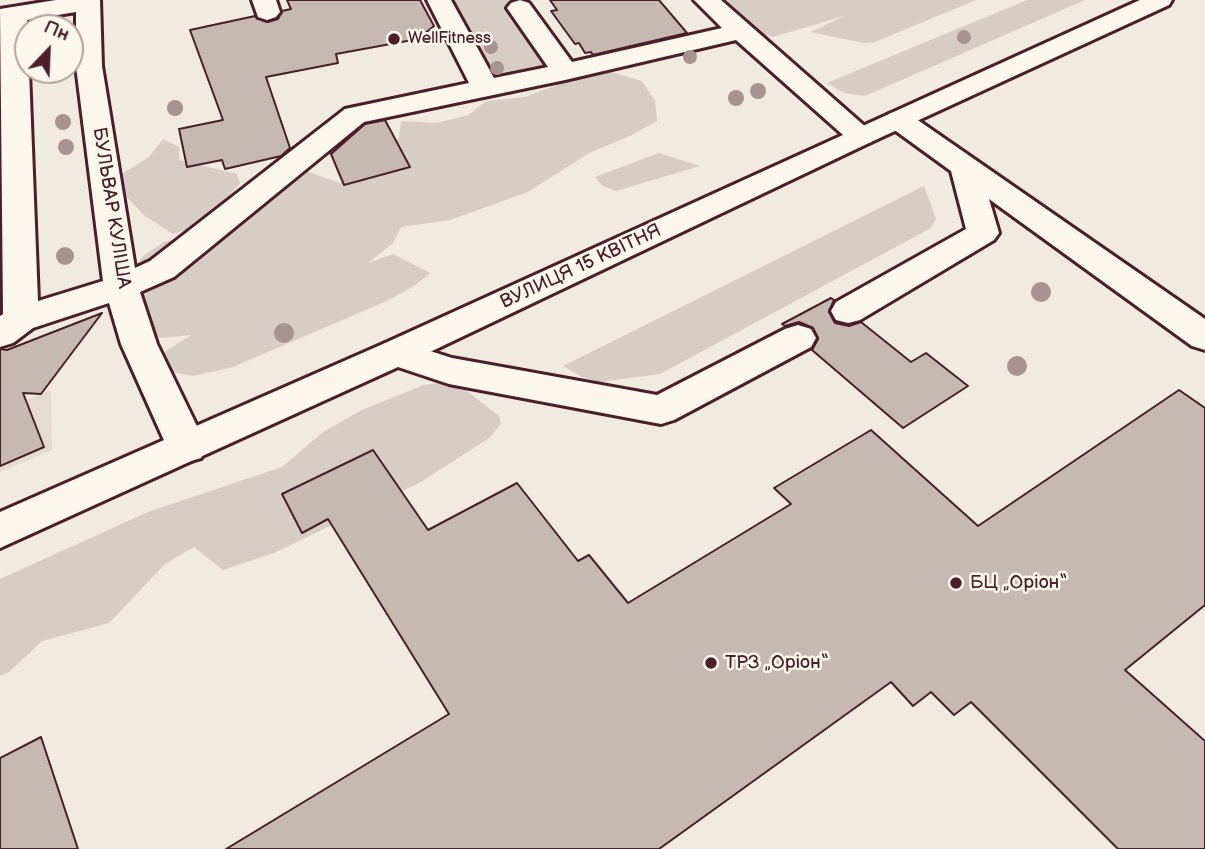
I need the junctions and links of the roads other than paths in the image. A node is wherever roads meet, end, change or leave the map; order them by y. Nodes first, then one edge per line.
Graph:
1 (439, 0) edge
2 (706, 0) edge
3 (88, 1) edge
4 (1150, 2) edge
5 (520, 8) dead end
6 (7, 16) edge
7 (741, 31) junction
8 (565, 72) junction
9 (485, 88) junction
10 (899, 120) junction
11 (861, 136) junction
12 (965, 167) junction
13 (121, 287) junction
14 (848, 311) dead end
15 (10, 327) edge
16 (1205, 337) edge
17 (798, 338) dead end
18 (396, 353) junction
19 (187, 447) junction
20 (0, 531) edge

1 - 9 main road
2 - 7 main road
3 - 6 main road
3 - 13 main road, БУЛЬВАР КУЛІША
4 - 10 main road, ВУЛИЦЯ 15 КВІТНЯ
5 - 8 main road
6 - 15 main road
7 - 8 main road
7 - 11 main road
8 - 9 main road
9 - 13 main road
10 - 11 main road, ВУЛИЦЯ 15 КВІТНЯ
10 - 12 main road
11 - 18 main road, ВУЛИЦЯ 15 КВІТНЯ
12 - 14 main road
12 - 16 main road
13 - 15 main road
13 - 19 main road, БУЛЬВАР КУЛІША
17 - 18 main road
18 - 19 main road, ВУЛИЦЯ 15 КВІТНЯ
19 - 20 main road, ВУЛИЦЯ 15 КВІТНЯ

